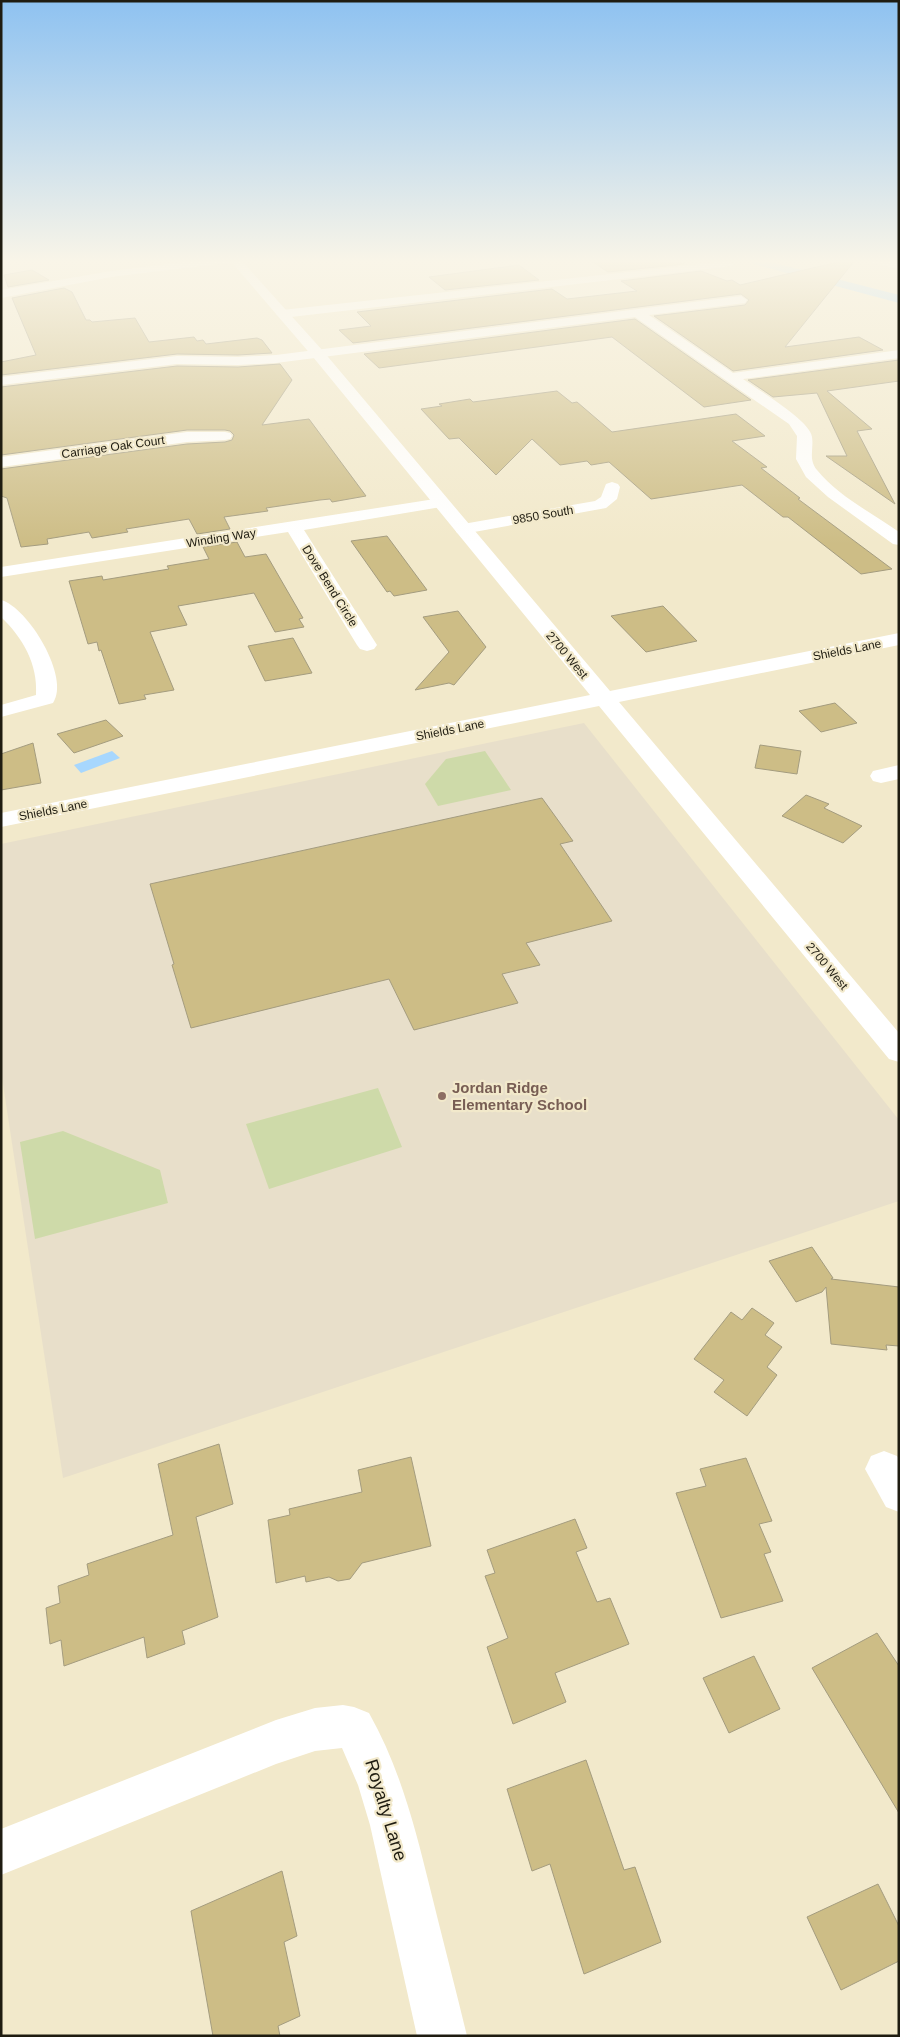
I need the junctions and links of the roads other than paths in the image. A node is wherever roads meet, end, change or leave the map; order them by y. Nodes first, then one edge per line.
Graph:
1 (318, 354) joint
2 (697, 354) edge
3 (899, 354) edge
4 (731, 377) junction
5 (1, 381) edge
6 (225, 436) dead end
7 (1, 462) edge
8 (612, 488) dead end
9 (442, 503) junction
10 (293, 526) junction
11 (463, 529) junction
12 (899, 540) edge
13 (1, 572) edge
14 (1, 606) edge
15 (899, 639) edge
16 (367, 645) dead end
17 (604, 699) junction
18 (1, 711) edge
19 (1, 820) edge
20 (899, 1052) edge
21 (1, 1852) edge
22 (442, 2036) edge

1 - 5 street
1 - 9 street, 2700 West
2 - 4 street
3 - 4 street
4 - 12 street
6 - 7 street, Carriage Oak Court
8 - 11 street, 9850 South
9 - 10 street, Winding Way
9 - 11 street, 2700 West
10 - 13 street, Winding Way
10 - 16 street, Dove Bend Circle
11 - 17 street, 2700 West
14 - 18 street
15 - 17 street, Shields Lane
17 - 19 street, Shields Lane
17 - 20 street, 2700 West
21 - 22 street, Royalty Lane

